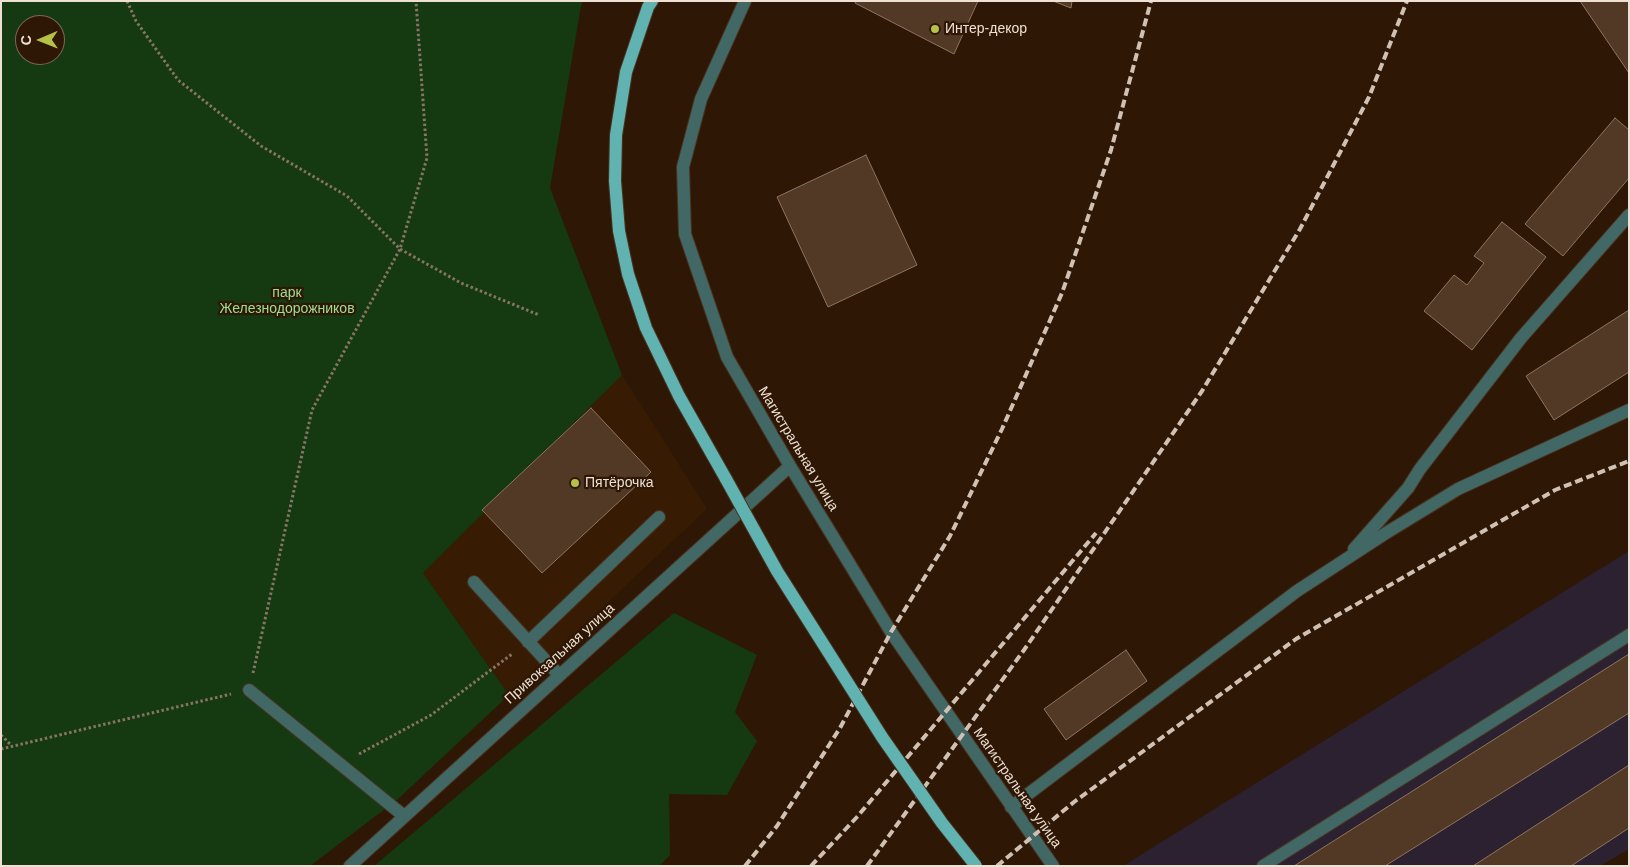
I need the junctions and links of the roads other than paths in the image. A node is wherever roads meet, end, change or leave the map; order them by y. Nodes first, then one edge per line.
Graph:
1 (652, 1) edge
2 (745, 1) edge
3 (1629, 215) edge
4 (1629, 410) edge
5 (790, 466) junction
6 (659, 517) dead end
7 (1344, 560) junction
8 (474, 582) dead end
9 (1629, 634) edge
10 (528, 642) junction
11 (559, 675) junction
12 (250, 690) road end
13 (1011, 807) junction
14 (404, 816) junction
15 (350, 866) edge
16 (976, 866) edge
17 (1054, 866) edge
18 (1263, 866) edge

1 - 16 main road, bridge
2 - 5 street, Магистральная улица
3 - 7 street
4 - 7 street
5 - 11 street, Привокзальная улица
5 - 13 street, Магистральная улица
6 - 10 street
7 - 13 street
8 - 10 street
9 - 18 street
10 - 11 street
11 - 14 street, Привокзальная улица
12 - 14 street
13 - 17 street, Магистральная улица
14 - 15 street, Привокзальная улица

